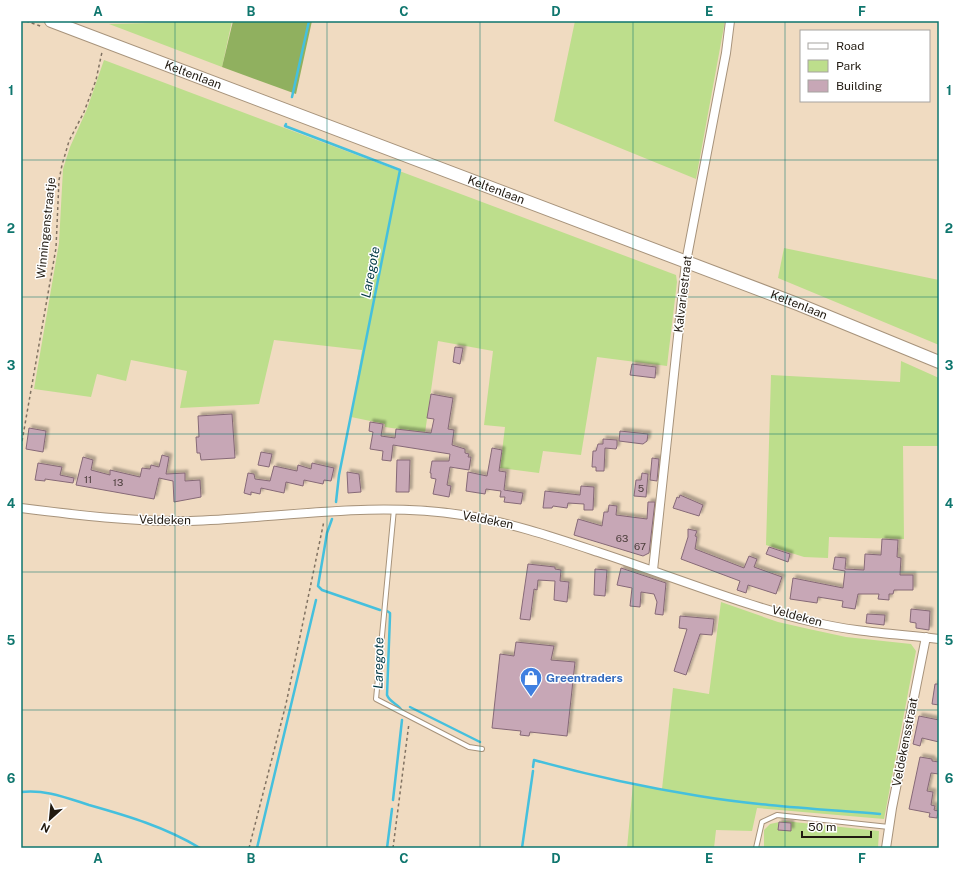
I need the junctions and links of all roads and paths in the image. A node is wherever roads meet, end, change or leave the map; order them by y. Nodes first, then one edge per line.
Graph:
1 (51, 21) edge
2 (730, 21) edge
3 (104, 40) junction
4 (686, 262) junction
5 (939, 362) edge
6 (21, 447) edge
7 (21, 508) edge
8 (394, 509) junction
9 (326, 511) junction
10 (652, 570) junction
11 (926, 637) junction
12 (939, 639) edge
13 (409, 717) junction
14 (482, 749) dead end
15 (889, 827) junction
16 (249, 848) edge
17 (393, 848) edge
18 (756, 848) edge
19 (886, 848) edge

1 - 3 main road, Keltenlaan
2 - 4 street, Kalvariestraat
3 - 4 main road, Keltenlaan
3 - 6 path, Winningenstraatje
4 - 5 main road, Keltenlaan
4 - 10 street, Kalvariestraat
7 - 9 street, Veldeken
8 - 9 street, Veldeken
8 - 10 street, Veldeken
8 - 13 lane
9 - 16 path
10 - 11 street, Veldeken
11 - 12 street, Veldeken
11 - 15 street, Veldekensstraat
13 - 14 lane
13 - 17 path
15 - 18 lane
15 - 19 street, Veldekensstraat

